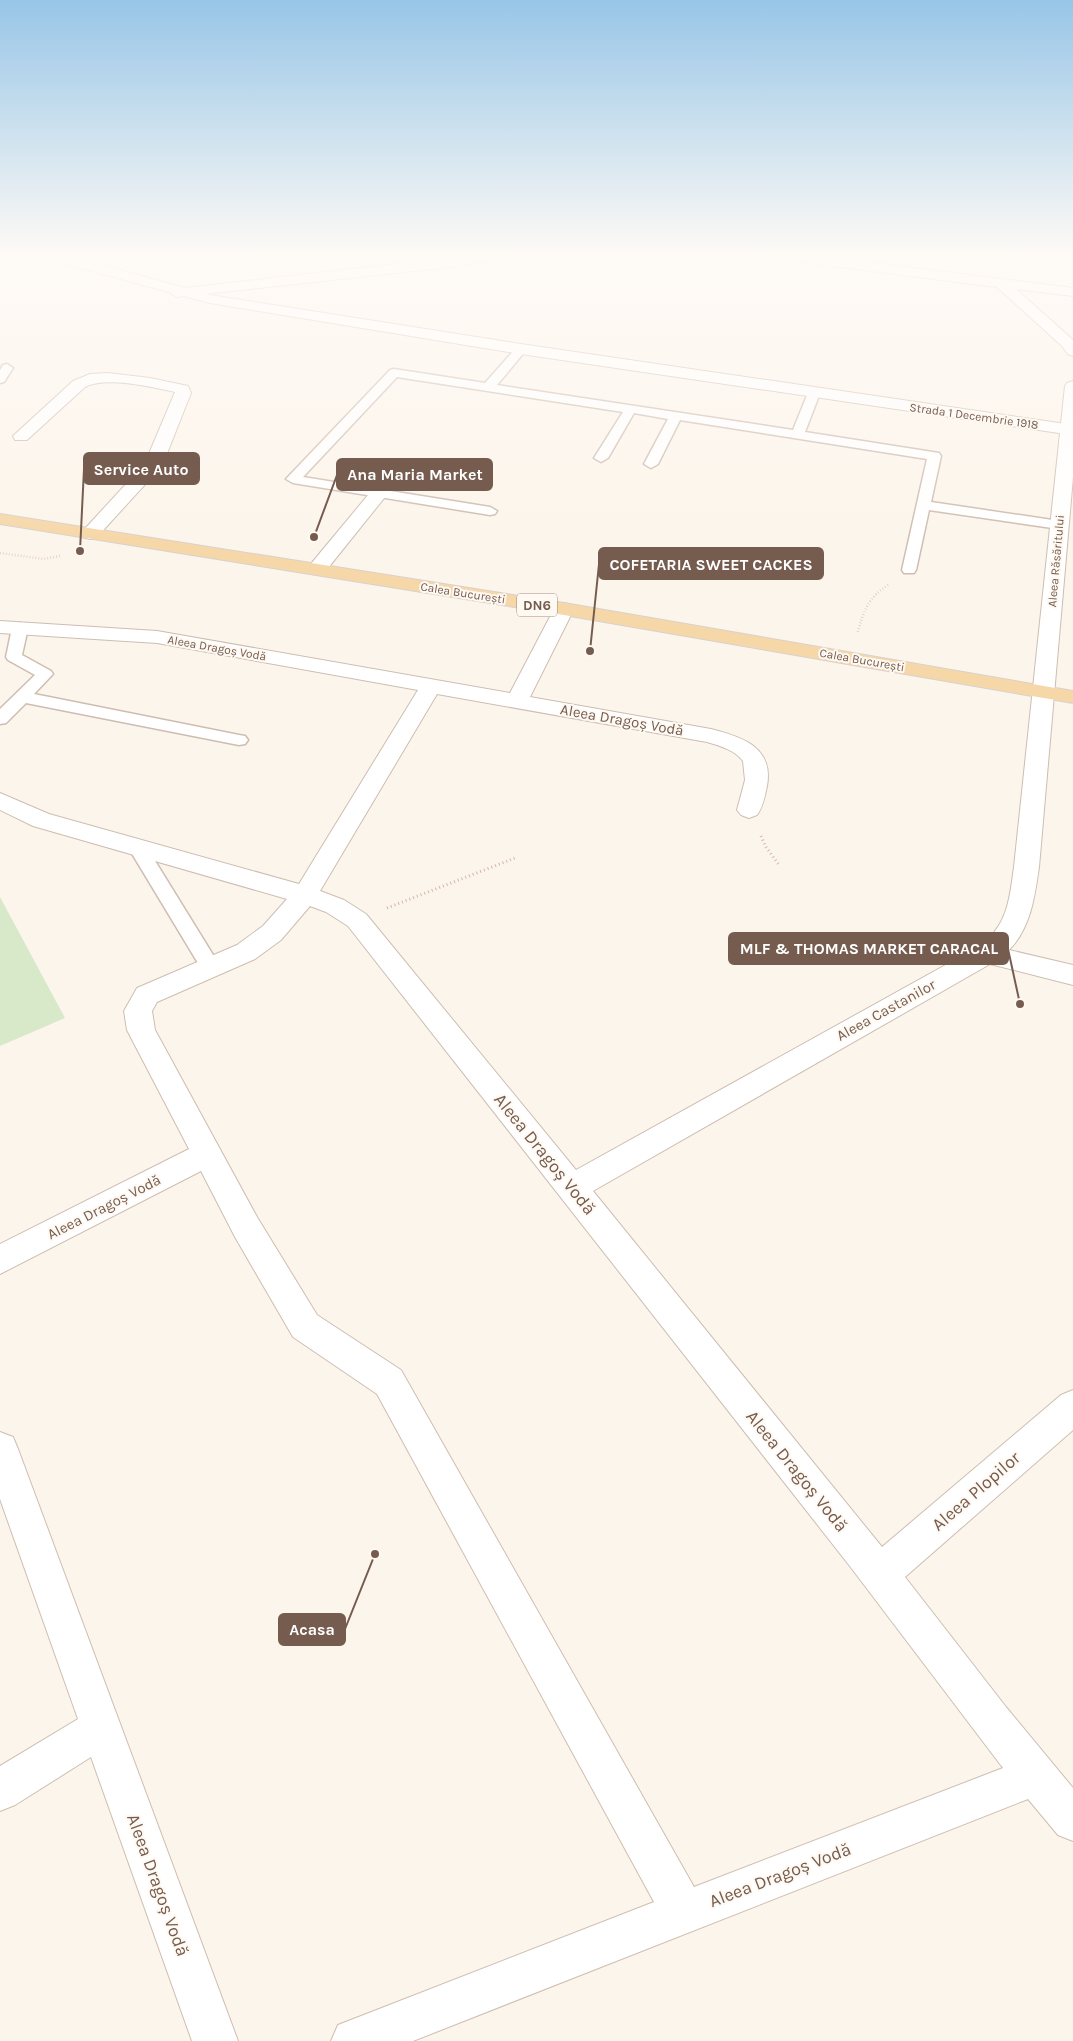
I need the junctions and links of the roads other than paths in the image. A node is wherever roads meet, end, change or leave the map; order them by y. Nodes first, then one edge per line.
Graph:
1 (520, 350) edge
2 (529, 350) edge
3 (7, 368) dead end
4 (0, 379) edge
5 (1073, 386) edge
6 (488, 388) junction
7 (814, 393) junction
8 (630, 410) junction
9 (674, 417) junction
10 (1071, 430) edge
11 (797, 435) junction
12 (22, 436) dead end
13 (601, 458) dead end
14 (651, 464) dead end
15 (379, 493) junction
16 (924, 505) junction
17 (490, 511) dead end
18 (0, 519) edge
19 (1059, 525) junction
20 (90, 533) junction
21 (317, 569) junction
22 (908, 570) road end
23 (564, 609) junction
24 (10, 627) edge
25 (431, 686) junction
26 (1044, 692) junction
27 (22, 697) junction
28 (1073, 697) edge
29 (517, 701) junction
30 (0, 719) edge
31 (239, 740) dead end
32 (0, 801) edge
33 (749, 810) road end
34 (137, 847) junction
35 (305, 895) junction
36 (987, 954) junction
37 (211, 968) junction
38 (1073, 975) edge
39 (207, 1154) junction
40 (572, 1187) junction
41 (0, 1260) edge
42 (1073, 1407) edge
43 (0, 1449) edge
44 (880, 1574) junction
45 (101, 1728) junction
46 (1035, 1776) junction
47 (0, 1790) edge
48 (1073, 1820) edge
49 (684, 1912) junction
50 (214, 2041) edge
51 (354, 2041) edge

1 - 6 lane
2 - 7 street, Strada 1 Decembrie 1918
3 - 4 lane
5 - 10 street, Aleea Răsăritului
6 - 8 lane
6 - 15 lane
7 - 10 street, Strada 1 Decembrie 1918
7 - 11 lane
8 - 9 lane
8 - 13 lane
9 - 11 lane
9 - 14 lane
10 - 19 street, Aleea Răsăritului
11 - 16 lane
12 - 20 street
15 - 17 lane
15 - 21 street
16 - 19 lane
16 - 22 lane
18 - 20 main road, Calea București / DN6
19 - 26 street, Aleea Răsăritului
20 - 21 main road, Calea București / DN6
21 - 23 main road, Calea București / DN6
23 - 26 main road, Calea București / DN6
23 - 29 street
24 - 25 street, Aleea Dragoș Vodă
24 - 27 lane
25 - 29 street, Aleea Dragoș Vodă
25 - 35 street
26 - 28 main road, Calea București / DN6
26 - 36 street, Aleea Castanilor
27 - 30 lane
27 - 31 lane
29 - 33 street, Aleea Dragoș Vodă
32 - 34 street, Aleea Dragoș Vodă
34 - 35 street, Aleea Dragoș Vodă
34 - 37 lane
35 - 37 street
35 - 40 street, Aleea Dragoș Vodă
36 - 38 street
36 - 40 street, Aleea Castanilor
37 - 39 street
39 - 41 street, Aleea Dragoș Vodă
39 - 49 street
40 - 44 street, Aleea Dragoș Vodă
42 - 44 street, Aleea Plopilor
43 - 45 street, Aleea Dragoș Vodă
44 - 46 street, Aleea Dragoș Vodă
45 - 47 street
45 - 50 street, Aleea Dragoș Vodă
46 - 48 street
46 - 49 street, Aleea Dragoș Vodă
49 - 51 street, Aleea Dragoș Vodă

